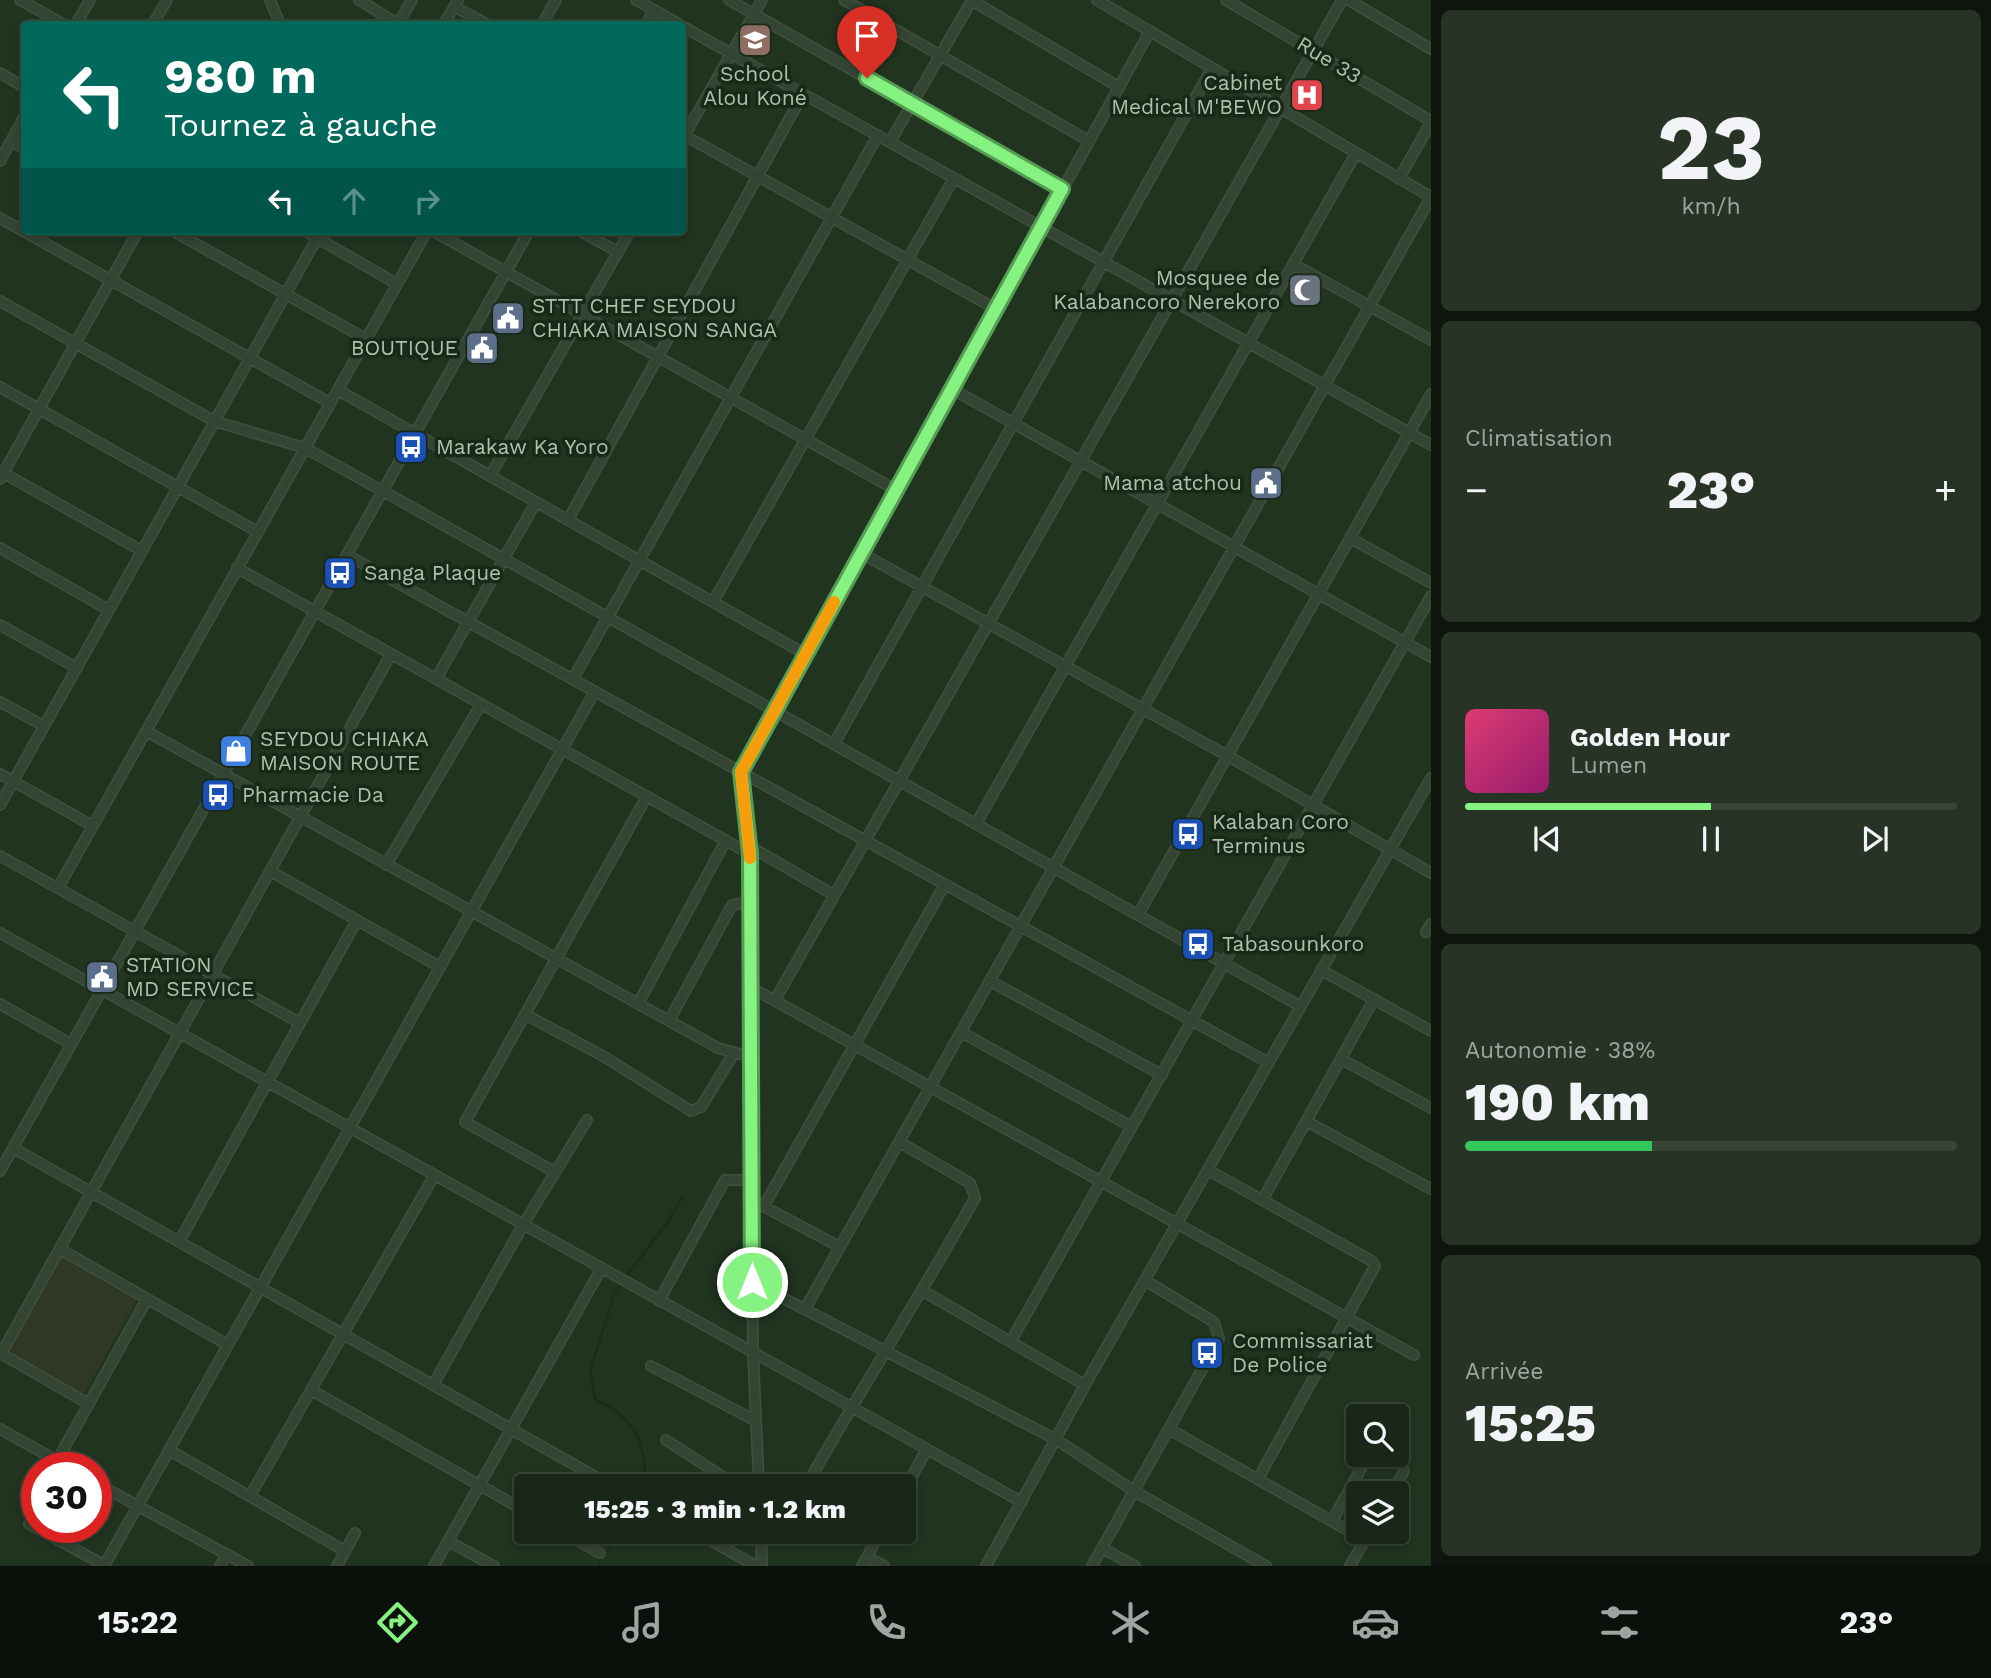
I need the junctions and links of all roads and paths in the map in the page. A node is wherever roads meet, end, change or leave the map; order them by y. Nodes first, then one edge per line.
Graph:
1 (20, 0) edge
2 (90, 0) edge
3 (167, 0) edge
4 (270, 0) edge
5 (412, 0) edge
6 (556, 0) edge
7 (636, 0) edge
8 (729, 0) edge
9 (762, 0) edge
10 (844, 0) edge
11 (971, 0) edge
12 (1097, 0) edge
13 (1226, 0) edge
14 (1342, 0) edge
15 (1349, 0) edge
16 (363, 1) edge
17 (457, 3) edge
18 (654, 10) junction
19 (754, 14) junction
20 (58, 21) edge
21 (78, 21) edge
22 (155, 21) edge
23 (279, 21) edge
24 (393, 21) edge
25 (400, 21) edge
26 (446, 21) edge
27 (483, 21) edge
28 (544, 21) edge
29 (648, 21) edge
30 (674, 21) edge
31 (686, 28) edge
32 (1150, 31) junction
33 (1431, 49) edge
34 (1313, 51) junction
35 (732, 54) junction
36 (940, 55) junction
37 (1212, 68) junction
38 (0, 74) edge
39 (21, 85) edge
40 (1119, 87) junction
41 (803, 94) junction
42 (912, 104) junction
43 (1280, 108) junction
44 (1431, 122) edge
45 (21, 123) edge
46 (686, 131) edge
47 (877, 135) junction
48 (686, 138) edge
49 (11, 141) junction
50 (1089, 141) junction
51 (890, 142) junction
52 (21, 146) edge
53 (1356, 153) junction
54 (0, 160) edge
55 (758, 176) junction
56 (954, 178) junction
57 (1399, 179) junction
58 (1062, 189) junction
59 (1431, 197) edge
60 (832, 217) junction
61 (0, 218) edge
62 (1041, 227) junction
63 (21, 230) edge
64 (30, 235) edge
65 (136, 235) edge
66 (180, 235) edge
67 (318, 235) edge
68 (321, 235) edge
69 (425, 235) edge
70 (440, 235) edge
71 (528, 235) edge
72 (587, 235) edge
73 (629, 235) edge
74 (618, 253) junction
75 (908, 259) junction
76 (1105, 263) junction
77 (1293, 264) junction
78 (506, 272) junction
79 (110, 280) junction
80 (397, 284) junction
81 (286, 294) junction
82 (1172, 300) junction
83 (0, 301) edge
84 (1370, 306) junction
85 (996, 309) junction
86 (583, 315) junction
87 (366, 339) junction
88 (1431, 340) edge
89 (1248, 343) junction
90 (75, 344) junction
91 (658, 357) junction
92 (250, 358) junction
93 (1325, 386) junction
94 (0, 387) edge
95 (952, 389) junction
96 (338, 390) junction
97 (1431, 394) edge
98 (731, 398) junction
99 (330, 402) junction
100 (39, 409) junction
101 (214, 421) junction
102 (1014, 424) junction
103 (1409, 433) junction
104 (415, 434) junction
105 (806, 439) junction
106 (1431, 445) edge
107 (305, 448) junction
108 (1080, 461) junction
109 (1, 474) edge
110 (491, 476) junction
111 (178, 487) junction
112 (896, 490) junction
113 (383, 491) junction
114 (536, 502) junction
115 (1157, 504) junction
116 (568, 520) junction
117 (258, 531) junction
118 (1350, 538) junction
119 (1234, 547) junction
120 (0, 548) edge
121 (142, 551) junction
122 (861, 553) junction
123 (347, 555) junction
124 (504, 559) junction
125 (640, 561) junction
126 (237, 568) junction
127 (1431, 583) edge
128 (923, 586) junction
129 (1318, 594) junction
130 (1431, 596) edge
131 (713, 602) junction
132 (109, 610) junction
133 (315, 611) junction
134 (608, 617) junction
135 (469, 622) junction
136 (988, 623) junction
137 (0, 625) edge
138 (1405, 643) junction
139 (391, 654) junction
140 (806, 654) junction
141 (1431, 657) edge
142 (1066, 665) junction
143 (77, 668) junction
144 (436, 679) junction
145 (573, 679) junction
146 (595, 691) junction
147 (0, 702) edge
148 (481, 704) junction
149 (1143, 709) junction
150 (774, 711) junction
151 (44, 726) junction
152 (146, 731) junction
153 (834, 744) junction
154 (562, 750) junction
155 (1228, 756) junction
156 (225, 772) junction
157 (741, 772) junction
158 (0, 774) edge
159 (1431, 778) edge
160 (899, 781) junction
161 (13, 782) junction
162 (647, 796) junction
163 (0, 805) edge
164 (1315, 806) junction
165 (300, 817) junction
166 (976, 824) junction
167 (93, 826) junction
168 (726, 840) junction
169 (865, 840) junction
170 (750, 850) junction
171 (1390, 851) junction
172 (0, 856) edge
173 (386, 866) junction
174 (1053, 867) junction
175 (270, 871) junction
176 (1431, 873) edge
177 (945, 884) junction
178 (58, 888) junction
179 (834, 895) junction
180 (750, 902) junction
181 (471, 912) junction
182 (1138, 915) junction
183 (357, 920) junction
184 (1021, 926) junction
185 (135, 931) junction
186 (0, 933) edge
187 (557, 961) junction
188 (1225, 964) junction
189 (440, 967) junction
190 (1321, 970) junction
191 (213, 974) junction
192 (989, 981) junction
193 (750, 987) junction
194 (101, 990) junction
195 (1374, 999) junction
196 (775, 1000) junction
197 (0, 1004) edge
198 (638, 1004) junction
199 (1300, 1006) junction
200 (526, 1015) junction
201 (1431, 1018) edge
202 (669, 1021) junction
203 (1193, 1021) junction
204 (300, 1023) junction
205 (1429, 1030) edge
206 (961, 1032) junction
207 (180, 1034) junction
208 (71, 1044) junction
209 (856, 1045) junction
210 (734, 1053) junction
211 (751, 1057) junction
212 (1340, 1059) junction
213 (1269, 1063) junction
214 (1162, 1075) junction
215 (267, 1083) junction
216 (930, 1086) junction
217 (1431, 1108) edge
218 (587, 1120) dead end
219 (1306, 1121) junction
220 (1132, 1127) junction
221 (349, 1129) junction
222 (899, 1143) junction
223 (13, 1148) junction
224 (1208, 1170) junction
225 (0, 1171) edge
226 (555, 1172) junction
227 (434, 1176) junction
228 (751, 1180) junction
229 (1101, 1181) junction
230 (1431, 1189) edge
231 (91, 1193) junction
232 (1263, 1199) junction
233 (752, 1201) junction
234 (764, 1206) junction
235 (1178, 1224) junction
236 (523, 1225) junction
237 (179, 1242) junction
238 (840, 1247) junction
239 (60, 1249) junction
240 (601, 1269) junction
241 (1146, 1281) junction
242 (752, 1282) junction
243 (260, 1288) junction
244 (923, 1291) junction
245 (148, 1299) junction
246 (659, 1301) junction
247 (805, 1309) junction
248 (1347, 1318) junction
249 (343, 1334) junction
250 (1011, 1341) junction
251 (228, 1345) junction
252 (884, 1349) junction
253 (1, 1353) edge
254 (753, 1353) junction
255 (1414, 1355) dead end
256 (651, 1366) dead end
257 (433, 1385) junction
258 (1085, 1385) junction
259 (311, 1390) junction
260 (89, 1404) junction
261 (850, 1407) junction
262 (756, 1421) junction
263 (0, 1429) edge
264 (511, 1429) junction
265 (1169, 1429) junction
266 (666, 1440) dead end
267 (1057, 1440) junction
268 (927, 1449) junction
269 (169, 1450) junction
270 (41, 1452) edge
271 (62, 1452) edge
272 (1362, 1467) edge
273 (1404, 1471) dead end
274 (591, 1474) edge
275 (718, 1474) edge
276 (758, 1474) edge
277 (813, 1474) edge
278 (913, 1474) edge
279 (1258, 1479) junction
280 (1399, 1481) edge
281 (479, 1486) junction
282 (1134, 1491) junction
283 (112, 1492) edge
284 (250, 1496) junction
285 (1022, 1502) junction
286 (514, 1505) edge
287 (138, 1506) junction
288 (1332, 1521) junction
289 (1346, 1527) edge
290 (355, 1533) dead end
291 (448, 1541) junction
292 (64, 1543) edge
293 (584, 1544) edge
294 (717, 1544) edge
295 (761, 1544) edge
296 (874, 1544) edge
297 (1362, 1544) edge
298 (1102, 1548) junction
299 (345, 1551) junction
300 (600, 1553) dead end
301 (227, 1554) junction
302 (867, 1557) junction
303 (104, 1565) edge
304 (220, 1566) edge
305 (248, 1566) edge
306 (337, 1566) edge
307 (434, 1566) edge
308 (494, 1566) edge
309 (756, 1566) edge
310 (762, 1566) edge
311 (862, 1566) edge
312 (884, 1566) edge
313 (986, 1566) edge
314 (1092, 1566) edge
315 (1135, 1566) edge
316 (1266, 1566) edge
317 (1350, 1566) edge

1 - 20 street
2 - 21 street
3 - 22 street
4 - 23 street
5 - 25 street
6 - 28 street
7 - 18 street
8 - 19 street
9 - 19 street
10 - 36 street
11 - 36 street
11 - 40 street
12 - 32 street
13 - 34 street, Rue 33
14 - 34 street
15 - 33 street
16 - 24 street
17 - 26 street
17 - 27 street
18 - 29 street
18 - 30 street
19 - 35 street
19 - 42 street
31 - 35 street
32 - 37 street
32 - 40 street
34 - 43 street
34 - 44 street, Rue 33
35 - 41 street
35 - 46 street
36 - 42 street
36 - 50 street
37 - 43 street
37 - 76 street
38 - 39 street
40 - 50 street
41 - 47 street
41 - 55 street
42 - 51 street
42 - 58 street
43 - 53 street
43 - 82 street
44 - 57 street
45 - 49 street
47 - 51 street
47 - 60 street
48 - 55 street
49 - 52 street
49 - 54 street
50 - 58 street
51 - 56 street
53 - 57 street
53 - 77 street
55 - 60 street
55 - 91 street
56 - 62 street
56 - 75 street
57 - 59 street
58 - 62 street
59 - 84 street
60 - 75 street
60 - 98 street
61 - 63 street
62 - 76 street
62 - 85 street
64 - 79 street
65 - 79 street
66 - 81 street
67 - 81 street
68 - 80 street
69 - 80 street
70 - 78 street
71 - 78 street
72 - 74 street
73 - 74 street
74 - 86 street
75 - 85 street
75 - 105 street
76 - 82 street
76 - 102 street
77 - 84 street
77 - 89 street
78 - 86 street
78 - 104 street
79 - 90 street
79 - 92 street
80 - 87 street
81 - 87 street
81 - 92 street
82 - 89 street
82 - 108 street
83 - 90 street
84 - 88 street
84 - 93 street
85 - 95 street
86 - 91 street
86 - 110 street
87 - 96 street
89 - 93 street
89 - 115 street
90 - 100 street
90 - 101 street
91 - 98 street
91 - 116 street
92 - 99 street
92 - 101 street
93 - 103 street
93 - 119 street
94 - 100 street
95 - 102 street
95 - 112 street
96 - 99 street
96 - 104 street
97 - 103 street
98 - 105 street
98 - 125 street
99 - 107 street
100 - 109 street
100 - 111 street
101 - 107 street
101 - 111 street
102 - 108 street
102 - 128 street
103 - 106 street
103 - 118 street
104 - 110 street
104 - 113 street
105 - 112 street
105 - 131 street
107 - 113 street
107 - 117 street
108 - 115 street
108 - 136 street
109 - 121 street
110 - 114 street
111 - 117 street
111 - 121 street
112 - 122 street
113 - 123 street
113 - 124 street
114 - 116 street
114 - 124 street
115 - 119 street
115 - 142 street
116 - 125 street
117 - 126 street
118 - 127 street
118 - 129 street
119 - 129 street
119 - 149 street
120 - 132 street
121 - 132 street
122 - 128 street
122 - 140 street
123 - 133 street
123 - 135 street
124 - 134 street
124 - 135 street
125 - 131 street
125 - 134 street
126 - 133 street
126 - 152 street
128 - 136 street
128 - 153 street
129 - 138 street
129 - 155 street
130 - 138 street
131 - 140 street
132 - 143 street
133 - 139 street
133 - 156 street
134 - 145 street
134 - 150 street
135 - 144 street
135 - 145 street
136 - 142 street
136 - 160 street
137 - 143 street
138 - 141 street
138 - 164 street
139 - 144 street
139 - 165 street
140 - 150 street
142 - 149 street
142 - 166 street
143 - 151 street
144 - 148 street
145 - 146 street
146 - 154 street
146 - 157 street
147 - 151 street
148 - 154 street
148 - 173 street
149 - 155 street
149 - 174 street
150 - 153 street
150 - 157 street
151 - 161 street
152 - 156 street
152 - 167 street
153 - 160 street
154 - 162 street
154 - 181 street
155 - 164 street
155 - 182 street
156 - 165 street
156 - 185 street
157 - 169 street
157 - 170 street
158 - 161 street
159 - 171 street
160 - 166 street
160 - 169 street
161 - 163 street
161 - 167 street
162 - 168 street
162 - 187 street
164 - 171 street
164 - 188 street
165 - 173 street
165 - 175 street
166 - 174 street
167 - 178 street
168 - 170 street
168 - 198 street
169 - 177 street
169 - 179 street
170 - 179 street
170 - 180 street
171 - 176 street
171 - 190 street
172 - 178 street
173 - 181 street
174 - 182 street
174 - 184 street
175 - 183 street
175 - 191 street
177 - 184 street
177 - 209 street
178 - 185 street
179 - 196 street
180 - 193 street
180 - 202 street
181 - 187 street
181 - 189 street
182 - 188 street
183 - 189 street
183 - 204 street
184 - 192 street
184 - 203 street
185 - 191 street
185 - 194 street
186 - 194 street
187 - 198 street
187 - 200 street
188 - 199 street
188 - 203 street
189 - 221 street
190 - 195 street
190 - 199 street
191 - 204 street
191 - 207 street
192 - 206 street
192 - 214 street
193 - 196 street
193 - 211 street
194 - 207 street
194 - 208 street
195 - 205 street
195 - 212 street
196 - 209 street
197 - 208 street
198 - 202 street
199 - 213 street
200 - 210 street
200 - 226 street
201 - 205 street
202 - 210 street
203 - 213 street
203 - 214 street
204 - 215 street
206 - 216 street
206 - 220 street
207 - 215 street
207 - 231 street
208 - 223 street
209 - 216 street
209 - 234 street
210 - 211 street
211 - 228 street
212 - 217 street
212 - 219 street
213 - 224 street
214 - 220 street
215 - 221 street
215 - 237 street
216 - 222 street
216 - 229 street
218 - 226 street
219 - 230 street
219 - 232 street
220 - 229 street
221 - 227 street
221 - 243 street
222 - 238 street
222 - 244 street
223 - 225 street
223 - 231 street
224 - 232 street
224 - 235 street
226 - 236 street
227 - 236 street
227 - 249 street
228 - 233 street
228 - 246 street
229 - 235 street
229 - 250 street
231 - 237 street
231 - 239 street
232 - 248 street
233 - 234 street
233 - 242 street
234 - 238 street
235 - 241 street
235 - 248 street
236 - 240 street
236 - 257 street
237 - 243 street
238 - 247 street
239 - 245 street
239 - 253 street
240 - 246 street
240 - 264 street
241 - 258 street
241 - 265 street
242 - 247 street
242 - 254 street
243 - 249 street
243 - 251 street
244 - 250 street
244 - 252 street
245 - 251 street
245 - 260 street
246 - 254 street
247 - 252 street
248 - 255 street
248 - 279 street
249 - 257 street
249 - 259 street
250 - 258 street
251 - 269 street
252 - 261 street
252 - 267 street
253 - 260 street
254 - 261 street
254 - 262 street
256 - 262 street
257 - 264 street
258 - 267 street
259 - 281 street
259 - 284 street
260 - 271 street
261 - 268 street
261 - 277 street
262 - 276 street
263 - 270 street
264 - 274 street
264 - 281 street
265 - 279 street
265 - 282 street
266 - 275 street
267 - 282 street
267 - 285 street
268 - 278 street
268 - 285 street
269 - 284 street
269 - 287 street
272 - 288 street
273 - 280 street
279 - 288 street
281 - 286 street
281 - 291 street
282 - 298 street
282 - 316 street
283 - 287 street
284 - 299 street
285 - 313 street
287 - 301 street
287 - 303 street
288 - 289 street
290 - 299 street
291 - 307 street
291 - 308 street
292 - 303 street
293 - 300 street
294 - 309 street
295 - 310 street
296 - 302 street
297 - 317 street
298 - 314 street
298 - 315 street
299 - 306 street
301 - 304 street
301 - 305 street
302 - 311 street
302 - 312 street

